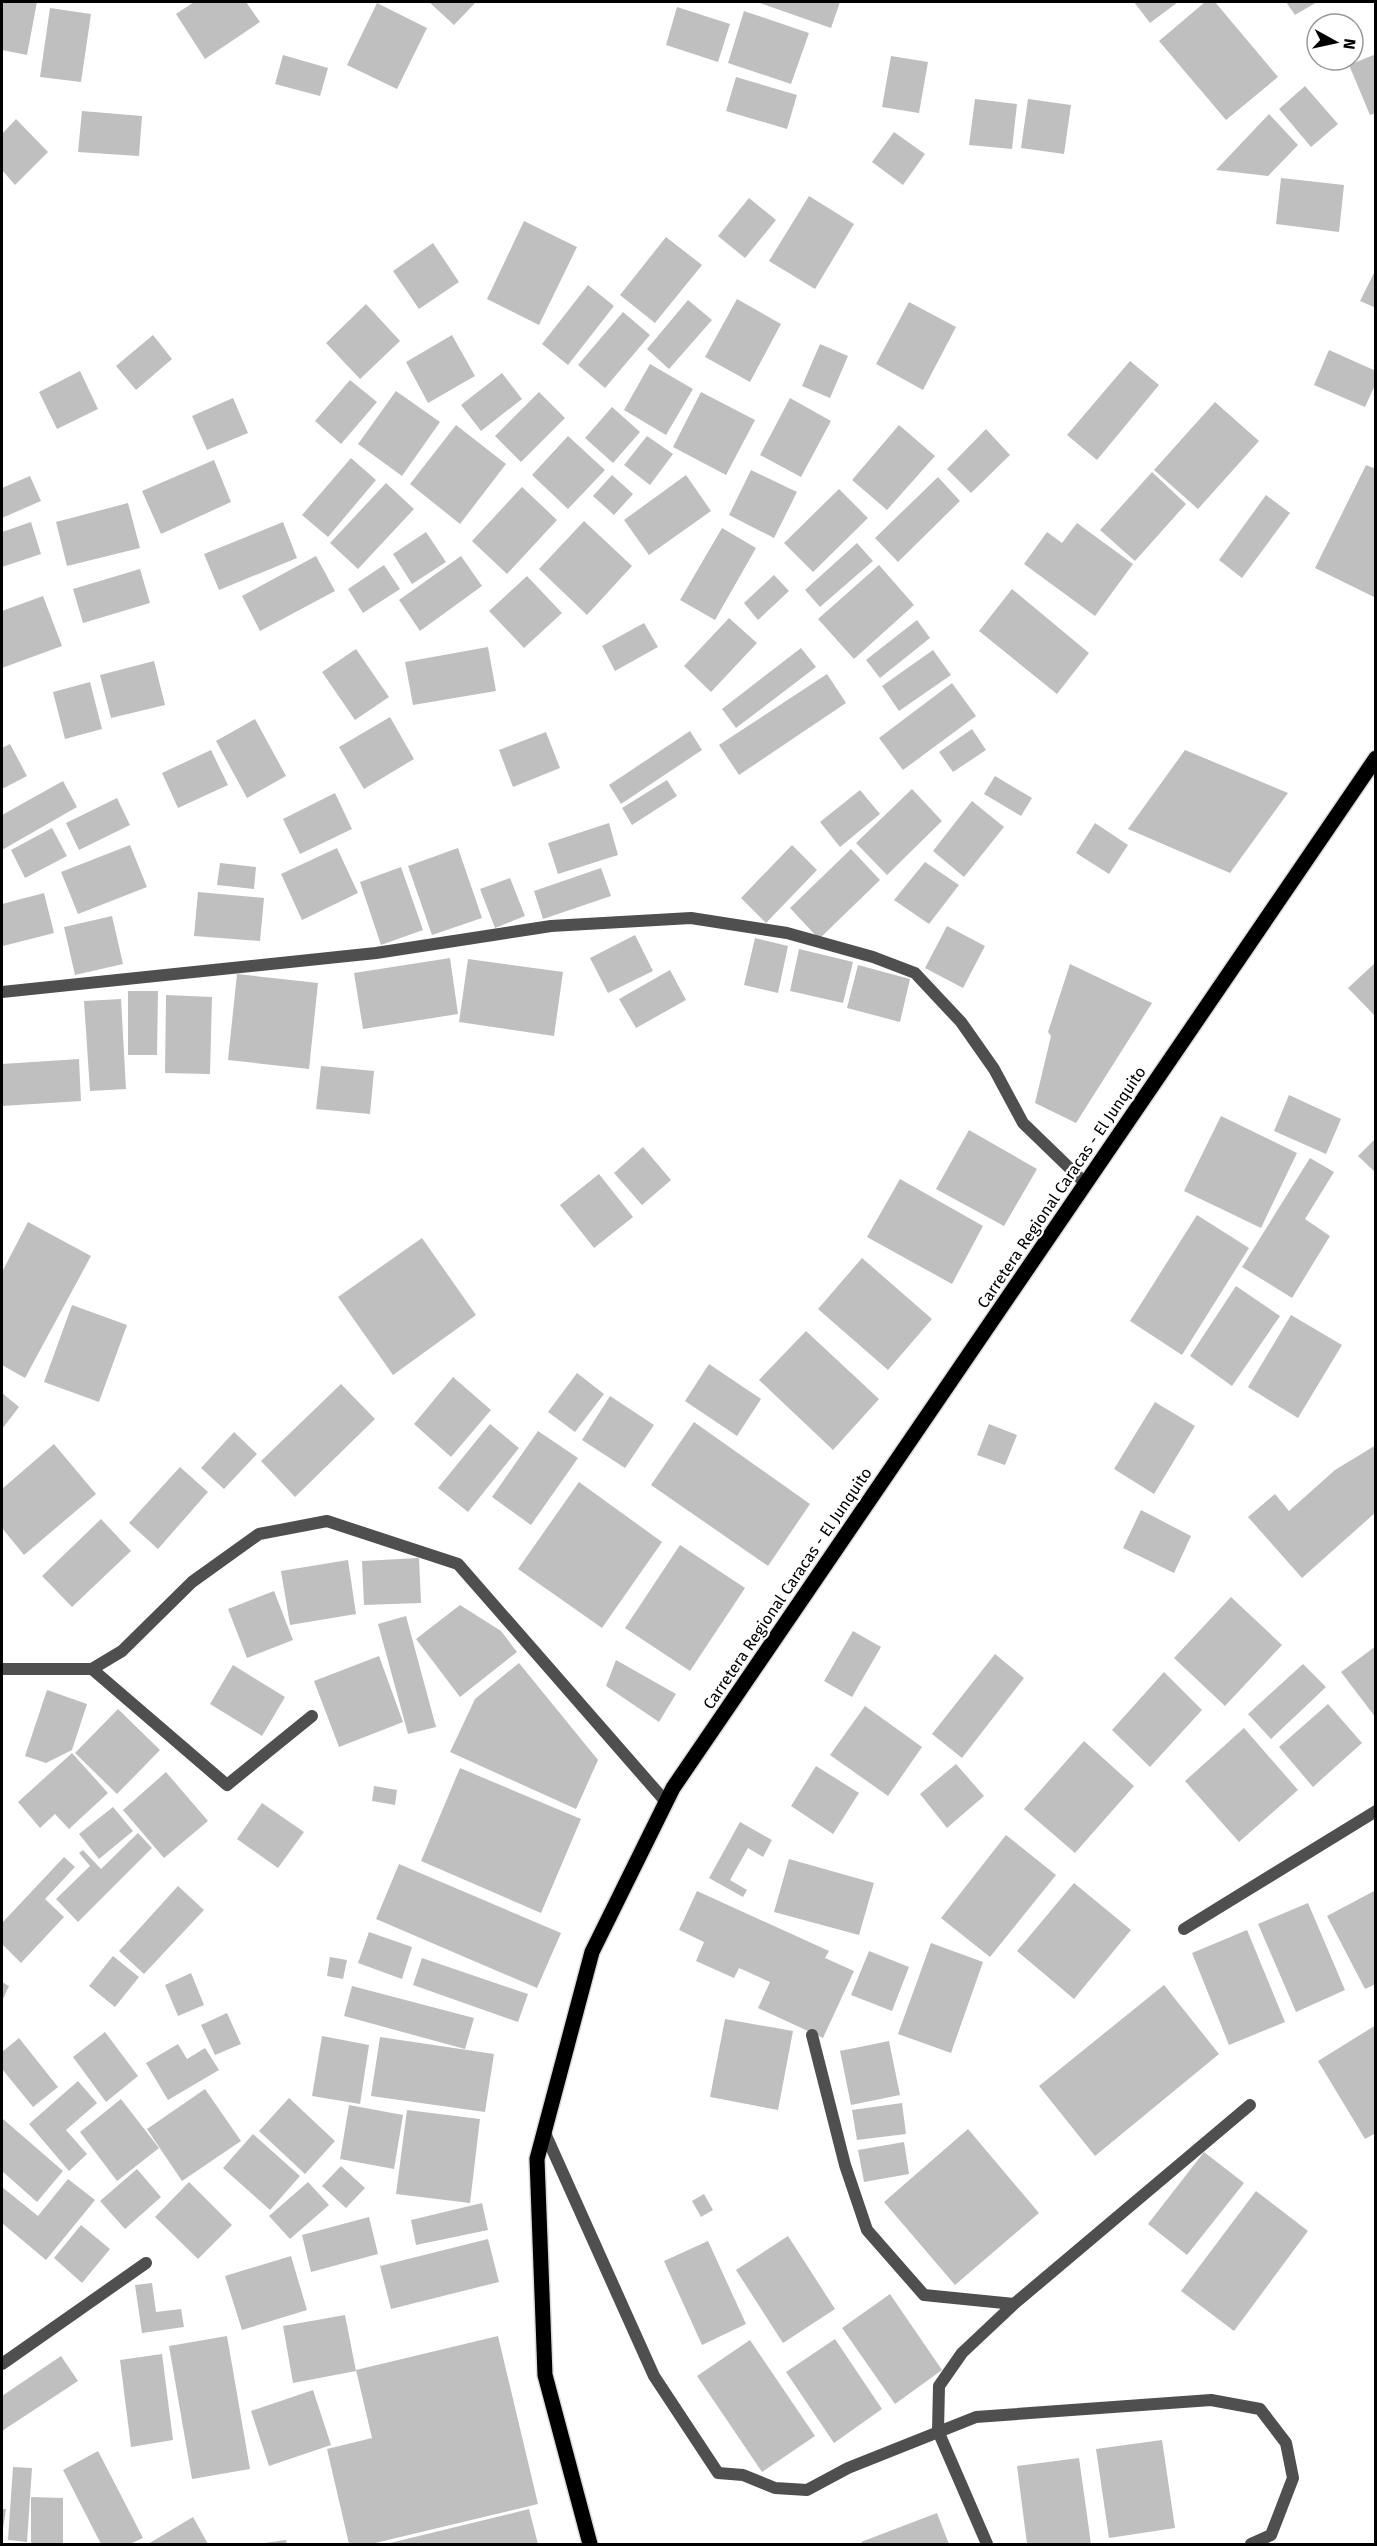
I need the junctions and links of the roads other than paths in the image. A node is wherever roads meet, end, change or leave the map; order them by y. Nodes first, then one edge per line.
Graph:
1 (1376, 758) edge
2 (2, 992) edge
3 (1085, 1183) junction
4 (2, 1669) edge
5 (92, 1669) junction
6 (312, 1716) dead end
7 (666, 1802) junction
8 (1376, 1811) edge
9 (1184, 1929) dead end
10 (812, 2035) dead end
11 (1250, 2105) dead end
12 (544, 2131) junction
13 (146, 2263) dead end
14 (1014, 2304) junction
15 (2, 2364) edge
16 (938, 2431) junction
17 (590, 2544) edge
18 (987, 2544) edge
19 (1251, 2544) edge

1 - 3 main road, Carretera Regional Caracas - El Junquito
2 - 3 street
3 - 7 main road, Carretera Regional Caracas - El Junquito
4 - 5 street
5 - 6 street
5 - 7 street
7 - 12 main road, Carretera Regional Caracas - El Junquito
8 - 9 street
10 - 14 street
11 - 14 street
12 - 16 street
12 - 17 main road, Carretera Regional Caracas - El Junquito
13 - 15 street
14 - 16 street
16 - 18 street
16 - 19 street

